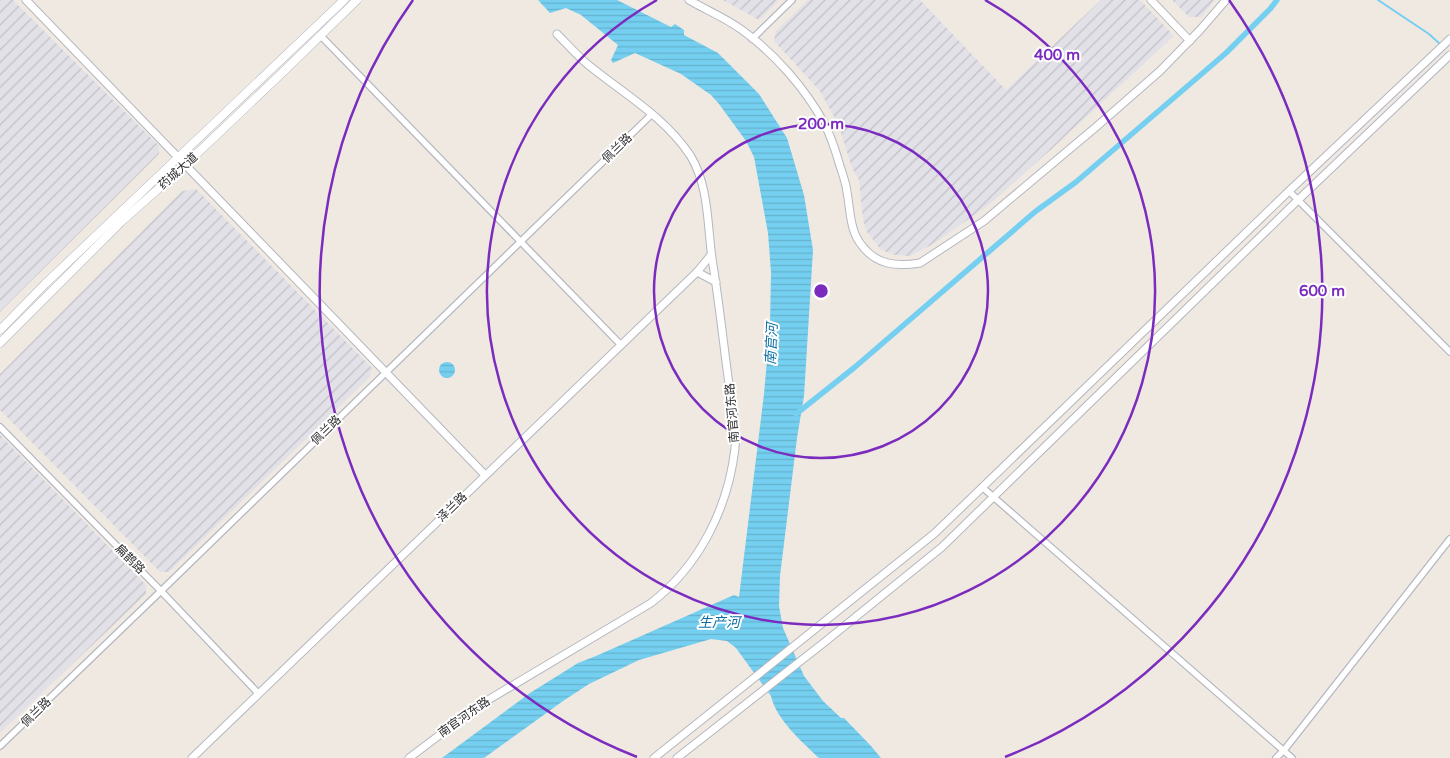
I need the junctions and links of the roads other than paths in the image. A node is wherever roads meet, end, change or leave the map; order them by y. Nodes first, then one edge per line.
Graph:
1 (26, 0) edge
2 (344, 0) edge
3 (357, 0) edge
4 (689, 0) edge
5 (792, 0) edge
6 (1151, 0) edge
7 (1226, 0) edge
8 (557, 34) dead end
9 (321, 36) junction
10 (752, 38) junction
11 (1450, 39) edge
12 (1190, 41) junction
13 (1450, 55) edge
14 (652, 114) junction
15 (179, 158) junction
16 (185, 165) junction
17 (1289, 191) junction
18 (1298, 200) junction
19 (520, 241) junction
20 (711, 256) junction
21 (697, 272) junction
22 (716, 282) junction
23 (0, 330) edge
24 (0, 343) edge
25 (621, 345) junction
26 (1450, 352) edge
27 (386, 372) junction
28 (0, 427) edge
29 (485, 475) junction
30 (982, 487) junction
31 (994, 497) junction
32 (1450, 539) edge
33 (162, 591) junction
34 (258, 694) junction
35 (0, 746) edge
36 (1283, 750) junction
37 (192, 758) edge
38 (409, 758) edge
39 (654, 758) edge
40 (677, 758) edge
41 (1276, 758) edge
42 (1292, 758) edge

1 - 15 street
2 - 15 main road, 药城大道
3 - 9 main road, 药城大道
4 - 10 street
5 - 10 street
6 - 12 street
7 - 12 street
8 - 14 street, 南官河东路
9 - 16 main road, 药城大道
9 - 19 street
10 - 12 street
11 - 17 street
13 - 18 street
14 - 19 street, 佩兰路
14 - 20 street, 南官河东路
15 - 16 street
15 - 23 main road, 药城大道
16 - 24 main road, 药城大道
16 - 27 street
17 - 18 street
17 - 30 street
18 - 26 street
18 - 31 street
19 - 25 street
19 - 27 street, 佩兰路
20 - 21 street, 泽兰路
20 - 22 street, 南官河东路
21 - 22 street
21 - 25 street, 泽兰路
22 - 38 street, 南官河东路
25 - 29 street, 泽兰路
27 - 29 street
27 - 33 street, 佩兰路
28 - 33 street, 扁鹊路
29 - 34 street, 泽兰路
30 - 31 street
30 - 39 street
31 - 36 street
31 - 40 street
32 - 36 street
33 - 34 street, 扁鹊路
33 - 35 street, 佩兰路
34 - 37 street, 泽兰路
36 - 41 street
36 - 42 street

